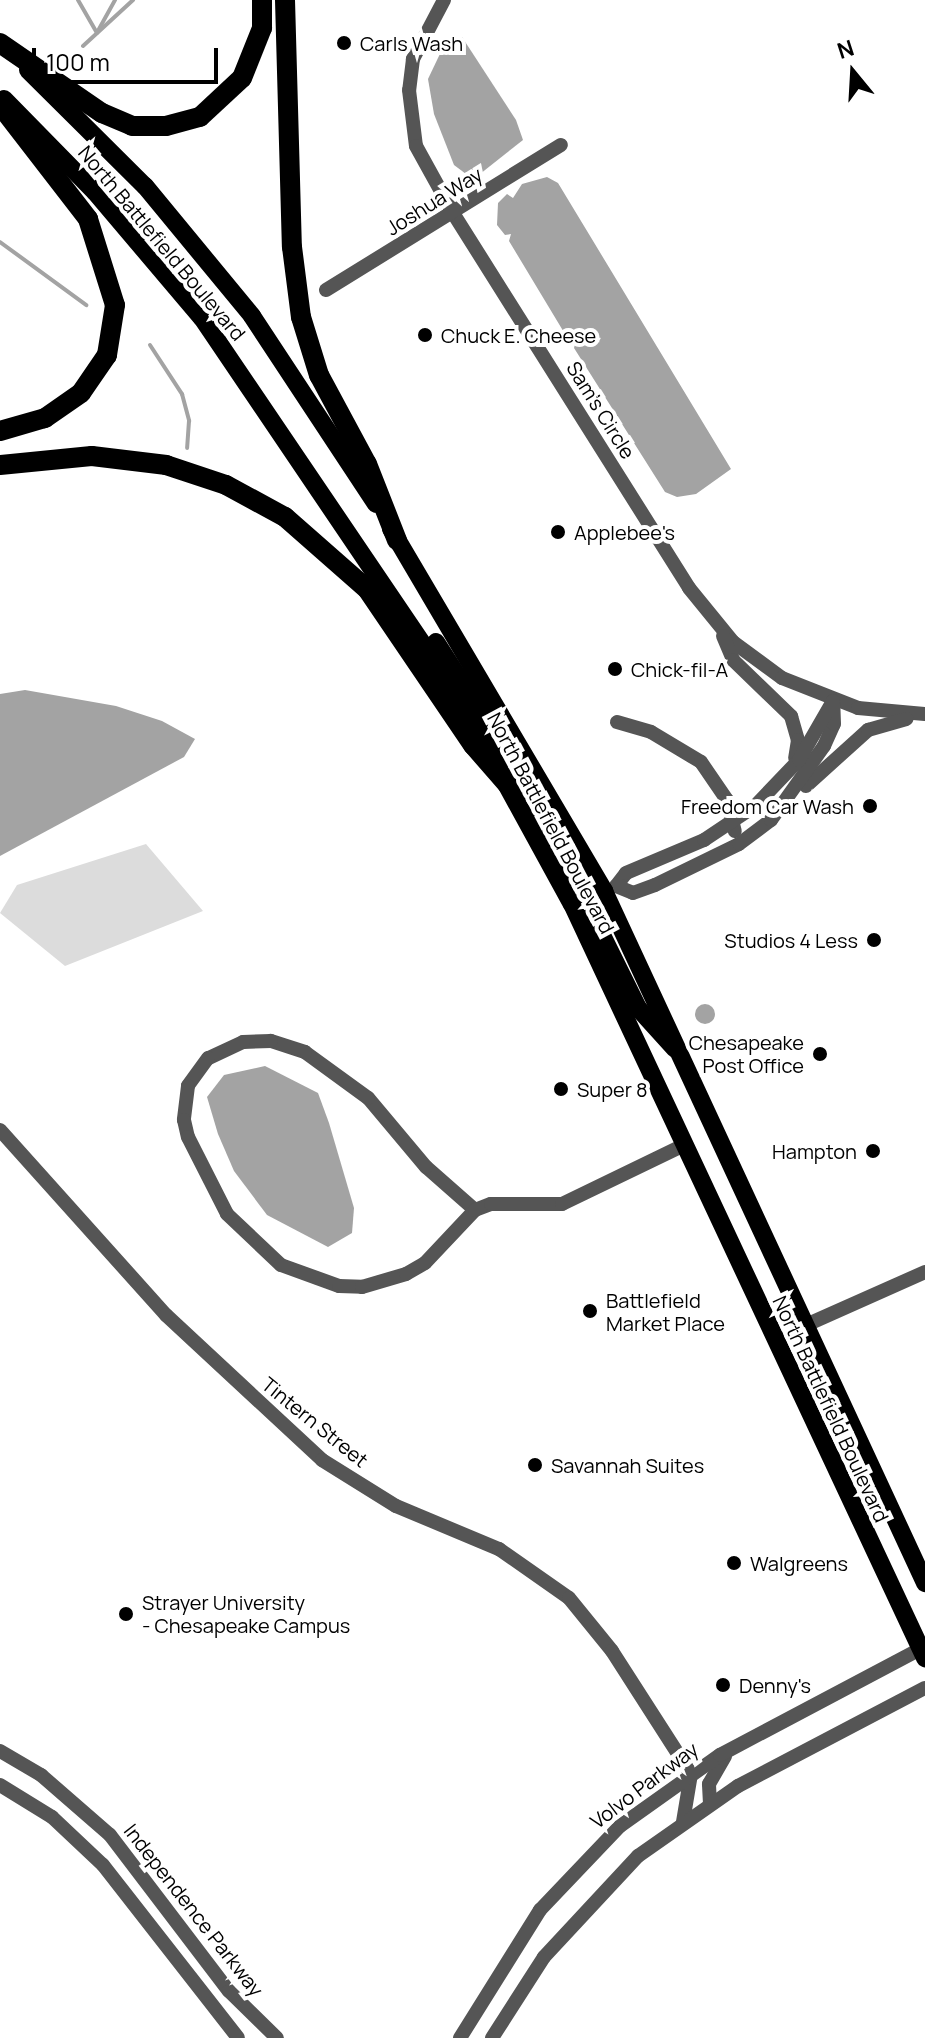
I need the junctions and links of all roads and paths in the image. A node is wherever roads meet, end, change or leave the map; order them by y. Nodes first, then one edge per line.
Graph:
1 (262, 0) edge
2 (285, 0) edge
3 (444, 0) edge
4 (0, 43) edge
5 (0, 95) edge
6 (0, 105) edge
7 (561, 145) dead end
8 (453, 213) junction
9 (326, 290) dead end
10 (0, 431) edge
11 (0, 465) edge
12 (397, 540) junction
13 (412, 623) junction
14 (719, 628) junction
15 (833, 701) junction
16 (925, 715) edge
17 (617, 722) dead end
18 (793, 766) junction
19 (507, 784) junction
20 (790, 799) junction
21 (732, 823) junction
22 (739, 844) junction
23 (610, 888) junction
24 (572, 904) junction
25 (685, 1059) junction
26 (0, 1130) edge
27 (682, 1146) junction
28 (475, 1210) junction
29 (925, 1272) edge
30 (806, 1325) junction
31 (904, 1537) junction
32 (925, 1563) edge
33 (925, 1583) edge
34 (923, 1651) edge
35 (925, 1688) edge
36 (730, 1750) junction
37 (0, 1751) edge
38 (691, 1774) junction
39 (0, 1785) edge
40 (710, 1804) junction
41 (683, 1822) junction
42 (238, 2038) edge
43 (277, 2038) edge
44 (460, 2038) edge
45 (492, 2038) edge

1 - 4 highway
2 - 12 highway
3 - 8 street, Sam's Circle
4 - 12 main road, North Battlefield Boulevard
5 - 13 main road, North Battlefield Boulevard
6 - 10 highway
7 - 8 street, Joshua Way
8 - 9 street, Joshua Way
8 - 14 street, Sam's Circle
11 - 19 highway
12 - 23 main road, North Battlefield Boulevard
13 - 19 main road, North Battlefield Boulevard
13 - 23 main road
14 - 15 street, Sam's Circle
14 - 18 street
15 - 16 street, Sam's Circle
15 - 18 street
15 - 20 street
16 - 20 street
17 - 21 street
18 - 21 street
19 - 24 main road, North Battlefield Boulevard
20 - 22 street
21 - 22 street
21 - 23 street
22 - 23 street
23 - 24 street
23 - 25 main road, North Battlefield Boulevard
24 - 25 main road
24 - 27 main road, North Battlefield Boulevard
25 - 30 main road, North Battlefield Boulevard
26 - 38 street, Tintern Street
27 - 28 street
27 - 34 main road, North Battlefield Boulevard
28 - 28 street
29 - 30 street
30 - 31 main road, North Battlefield Boulevard
31 - 32 main road
31 - 33 main road, North Battlefield Boulevard
34 - 36 street, Volvo Parkway
35 - 40 street
36 - 38 street, Volvo Parkway
36 - 40 street
37 - 43 street, Independence Parkway
38 - 41 street
38 - 44 street, Volvo Parkway
39 - 42 street
40 - 41 street
41 - 45 street

